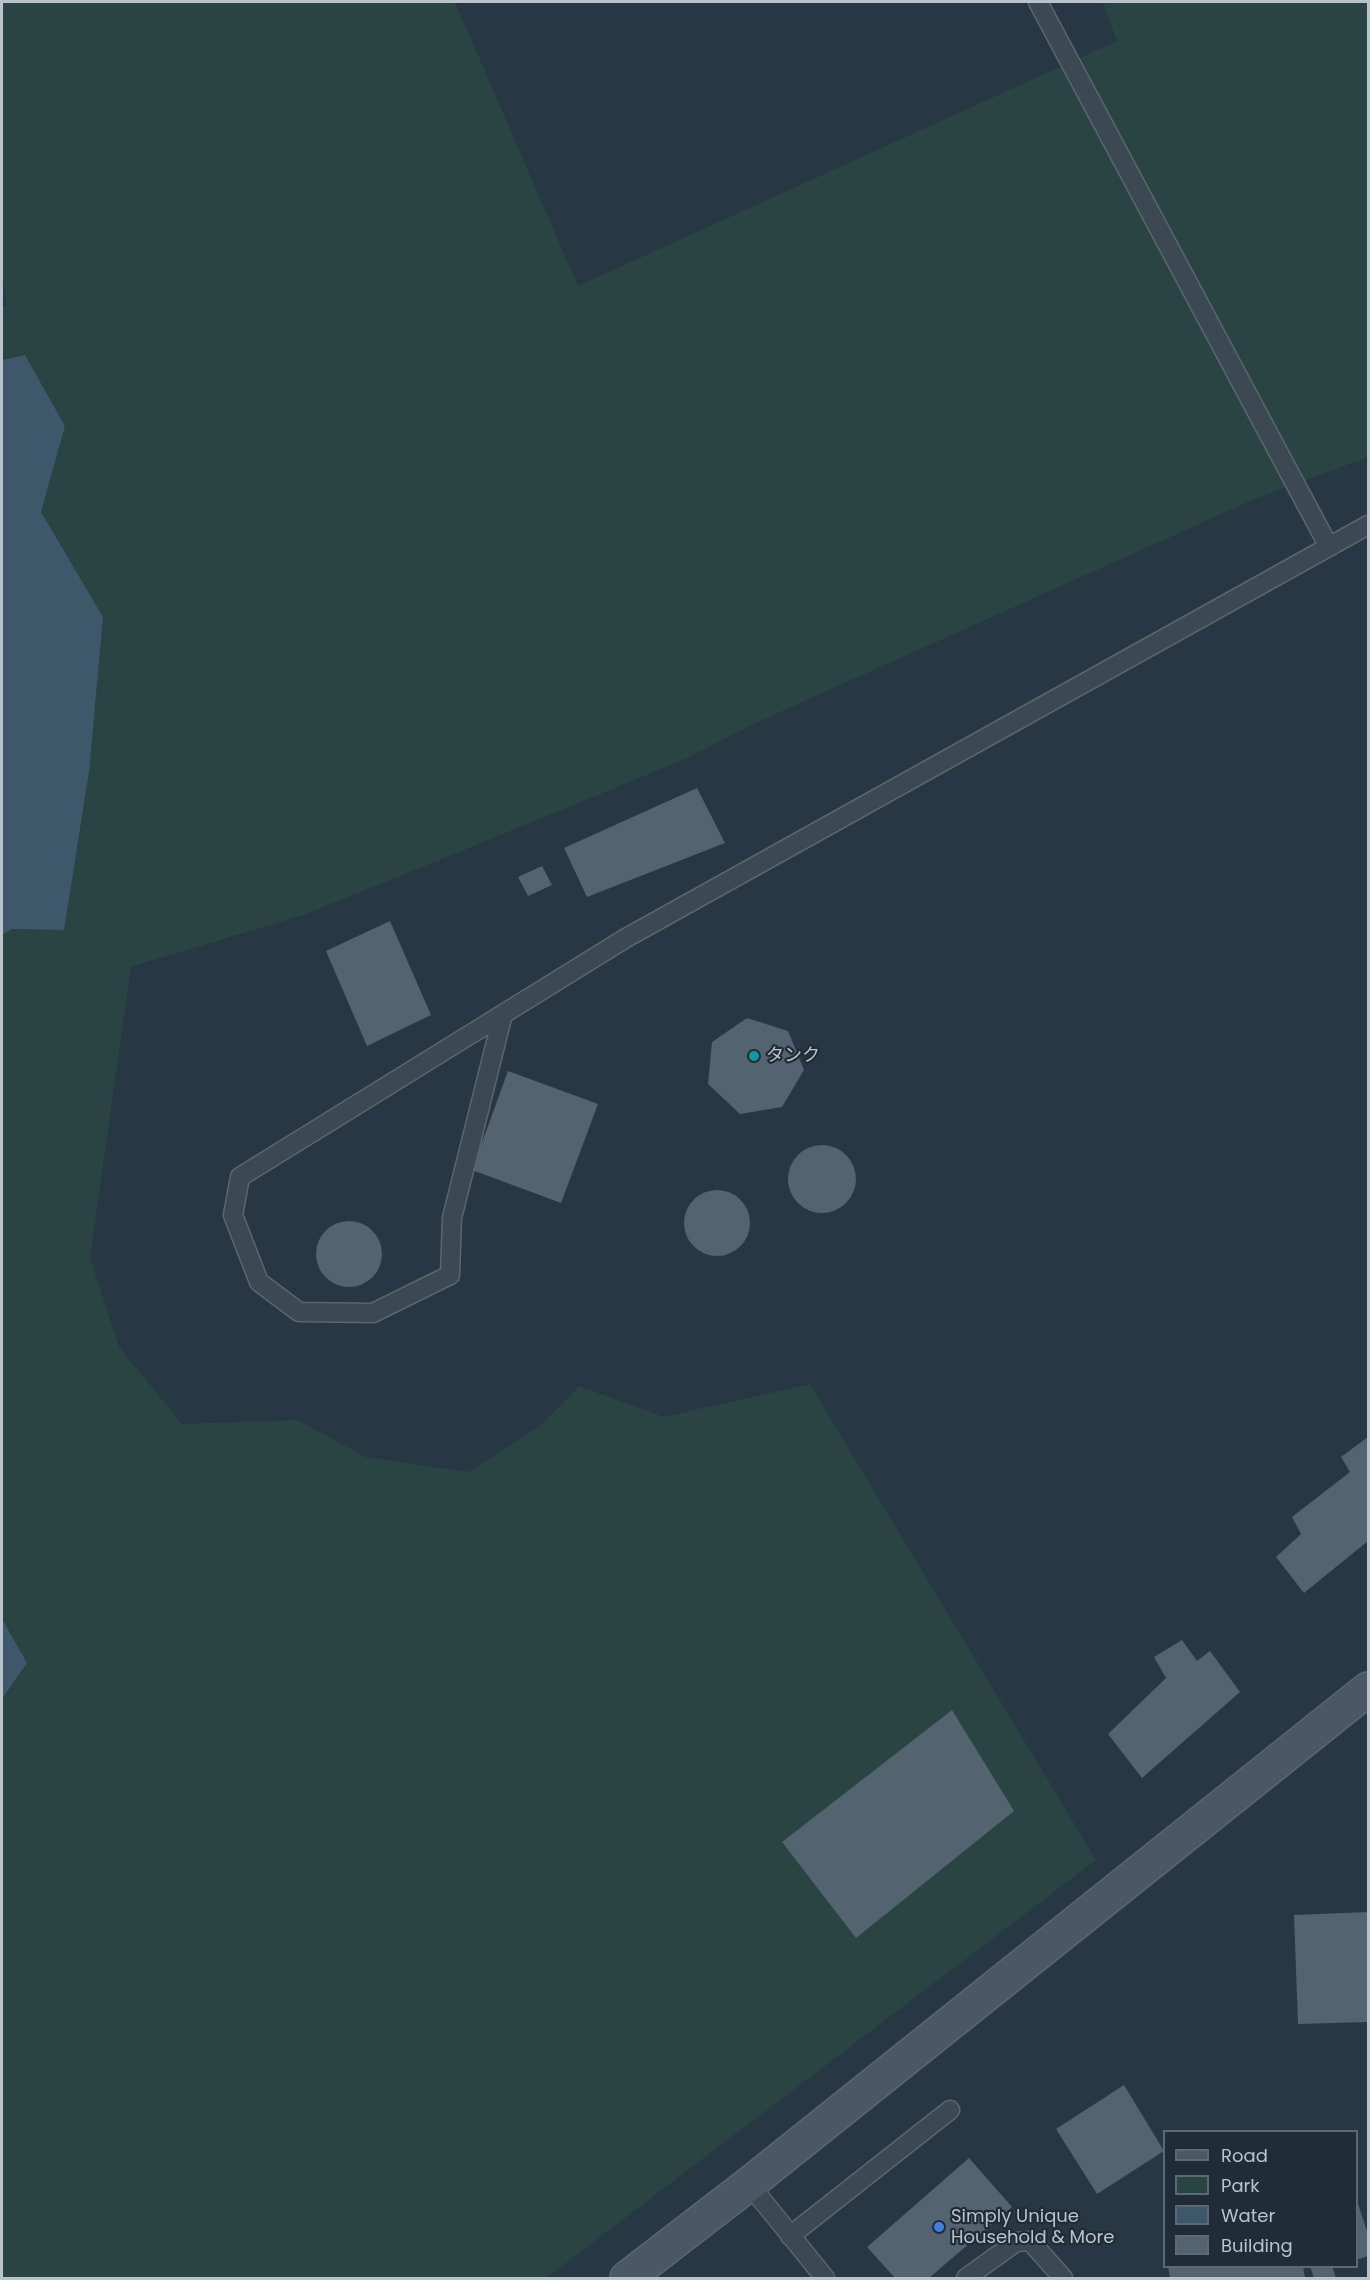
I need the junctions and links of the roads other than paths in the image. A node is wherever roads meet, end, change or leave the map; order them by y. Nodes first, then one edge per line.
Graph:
1 (1038, 2) edge
2 (1368, 525) edge
3 (1329, 547) junction
4 (503, 1014) junction
5 (1368, 1689) edge
6 (950, 2110) dead end
7 (749, 2184) junction
8 (790, 2236) junction
9 (627, 2278) edge
10 (825, 2278) edge
11 (966, 2278) edge
12 (1063, 2278) edge

1 - 3 lane
2 - 3 lane
3 - 4 lane
4 - 4 lane
5 - 7 main road
6 - 8 lane
7 - 8 lane
7 - 9 main road
8 - 10 lane
11 - 12 lane

